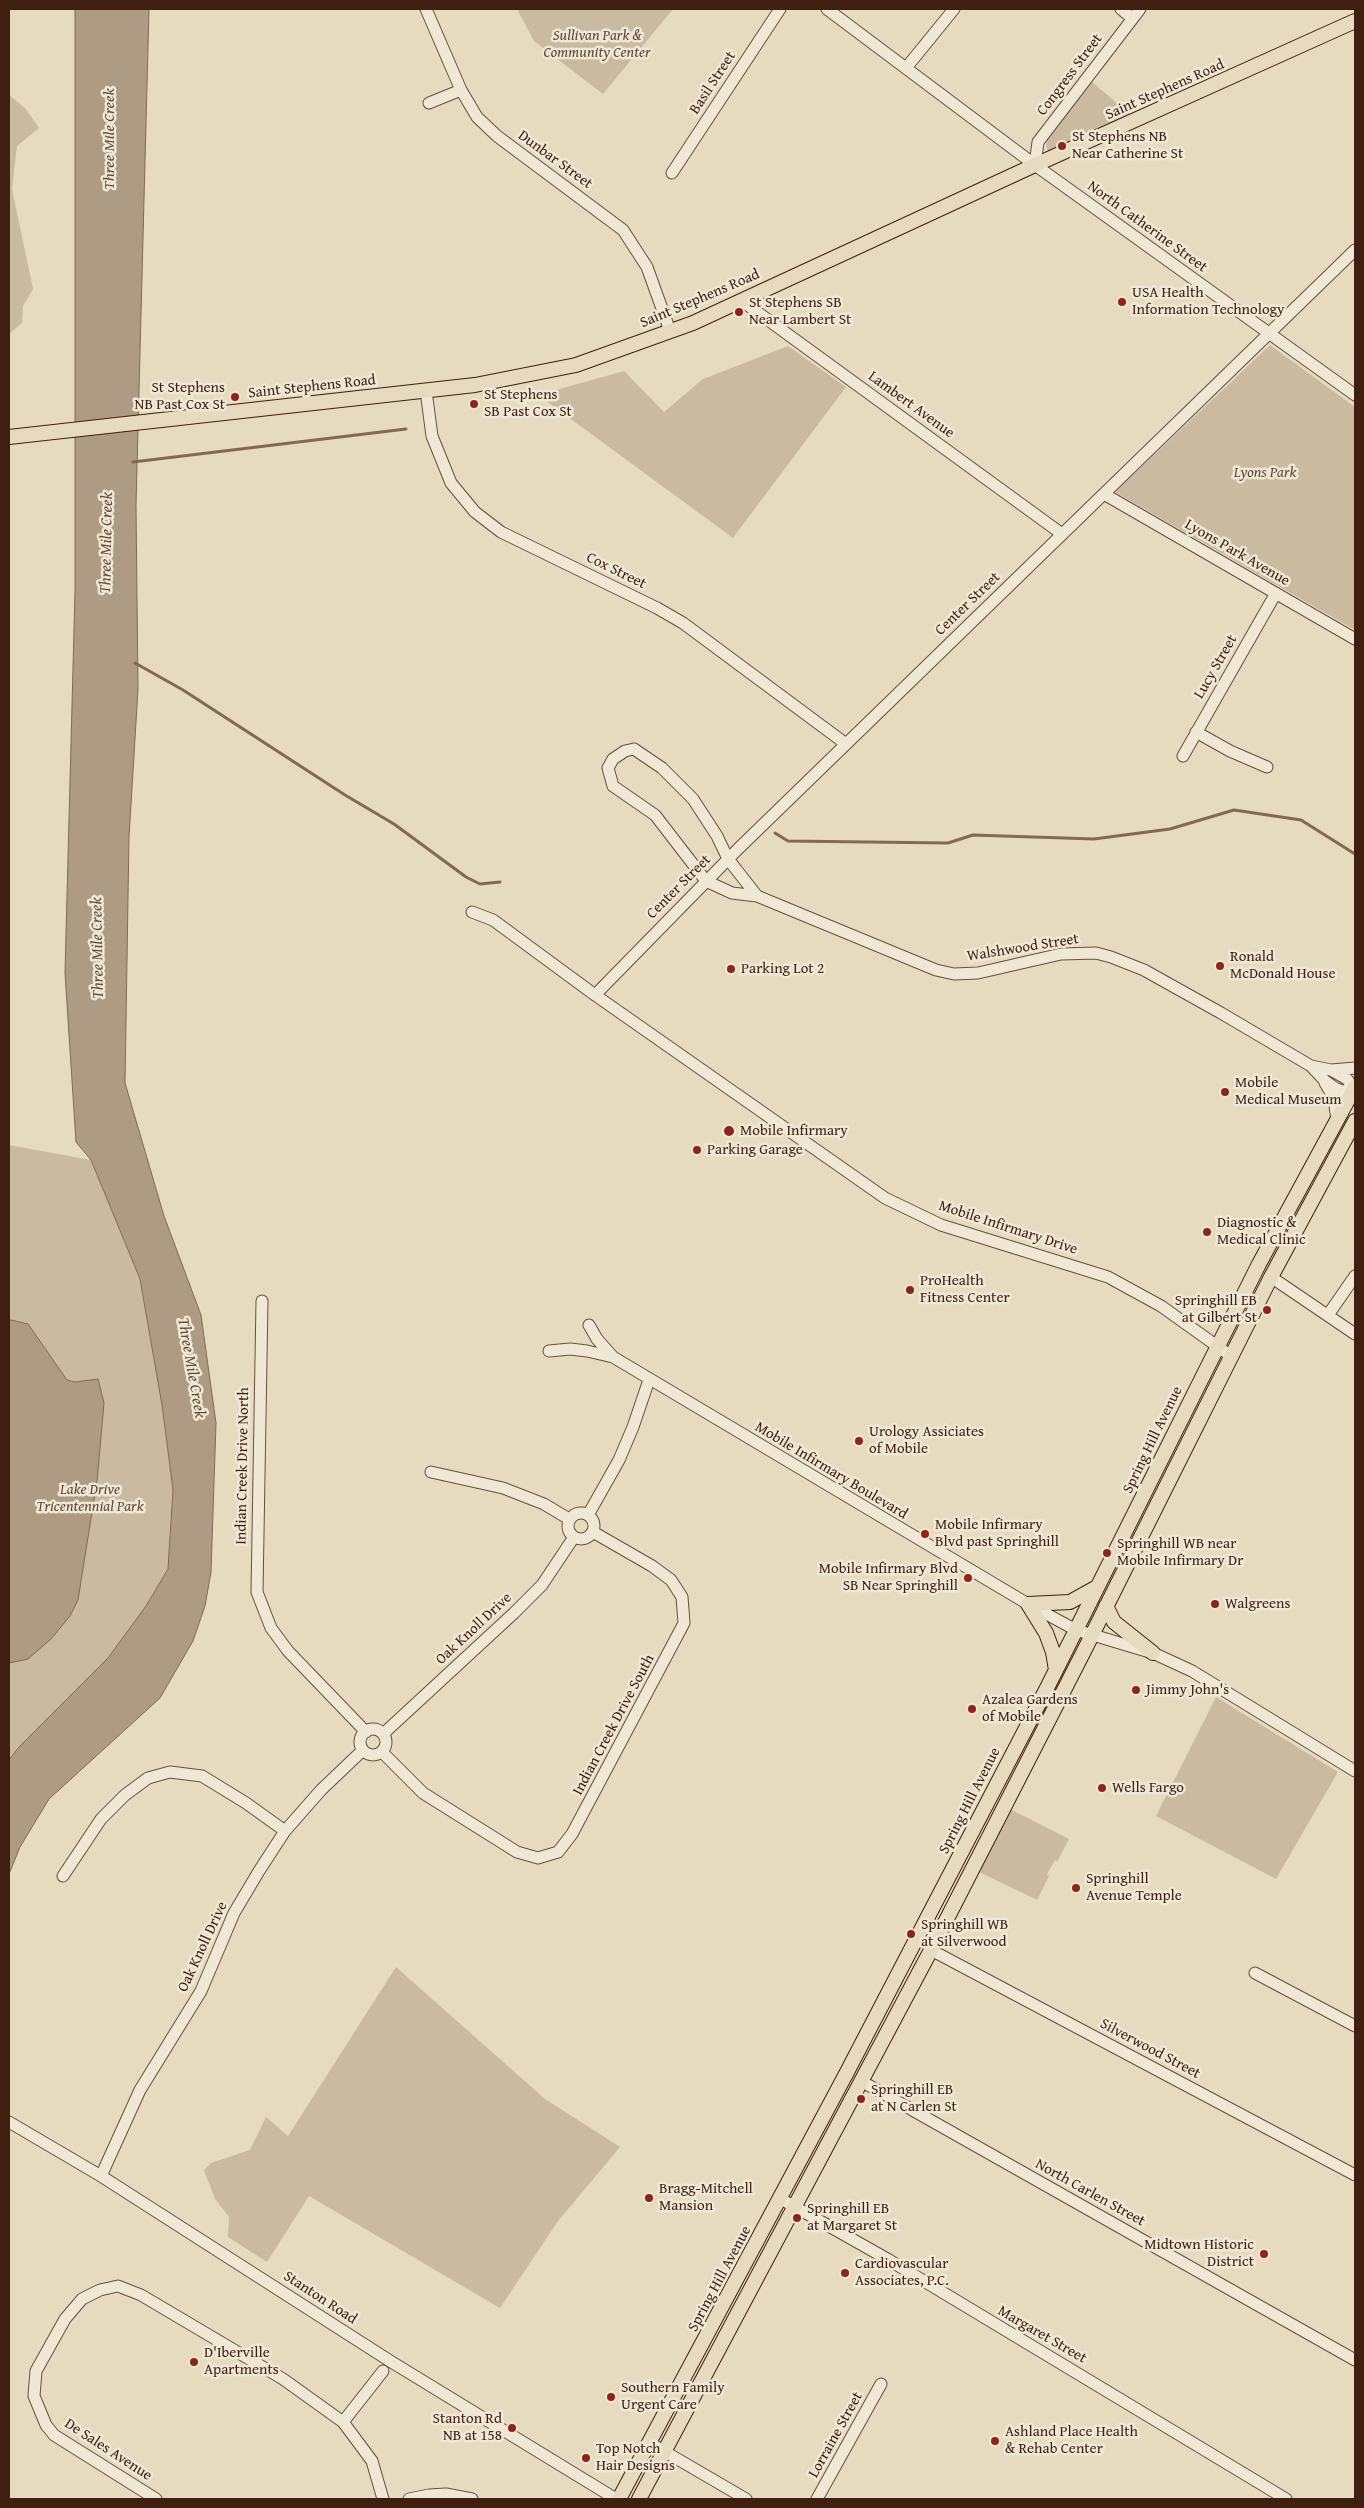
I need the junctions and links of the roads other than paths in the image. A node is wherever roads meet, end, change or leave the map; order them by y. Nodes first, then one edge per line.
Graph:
1 (426, 9) edge
2 (780, 9) edge
3 (827, 9) edge
4 (954, 9) edge
5 (1121, 9) edge
6 (1136, 13) edge
7 (1355, 21) edge
8 (906, 68) junction
9 (461, 90) junction
10 (429, 103) dead end
11 (1035, 165) junction
12 (672, 173) dead end
13 (1355, 250) edge
14 (742, 301) junction
15 (670, 331) junction
16 (1269, 333) junction
17 (426, 391) junction
18 (1355, 395) edge
19 (9, 437) edge
20 (1104, 494) junction
21 (1062, 534) junction
22 (1276, 593) junction
23 (1355, 639) edge
24 (1196, 732) junction
25 (846, 744) junction
26 (1183, 756) dead end
27 (1267, 767) dead end
28 (728, 859) junction
29 (706, 881) junction
30 (758, 896) junction
31 (472, 912) dead end
32 (595, 995) junction
33 (1311, 1066) junction
34 (1355, 1068) edge
35 (1331, 1070) junction
36 (1324, 1081) junction
37 (1355, 1090) edge
38 (1337, 1120) junction
39 (1355, 1121) edge
40 (1355, 1276) edge
41 (1271, 1277) junction
42 (262, 1301) dead end
43 (1328, 1315) junction
44 (589, 1325) dead end
45 (1355, 1334) edge
46 (1217, 1348) junction
47 (549, 1351) dead end
48 (1231, 1356) junction
49 (613, 1357) junction
50 (649, 1380) junction
51 (431, 1472) dead end
52 (588, 1515) junction
53 (569, 1519) junction
54 (592, 1532) junction
55 (574, 1537) junction
56 (1098, 1587) junction
57 (1028, 1604) junction
58 (1106, 1606) junction
59 (1076, 1630) junction
60 (1092, 1636) junction
61 (1153, 1654) junction
62 (1056, 1670) junction
63 (366, 1732) junction
64 (383, 1734) junction
65 (363, 1750) junction
66 (382, 1752) junction
67 (1355, 1770) edge
68 (285, 1830) junction
69 (63, 1876) dead end
70 (931, 1950) junction
71 (1255, 1973) dead end
72 (1355, 2026) edge
73 (861, 2081) junction
74 (9, 2122) edge
75 (1355, 2175) edge
76 (101, 2176) junction
77 (781, 2199) junction
78 (794, 2206) junction
79 (1355, 2360) edge
80 (383, 2371) dead end
81 (881, 2384) dead end
82 (343, 2422) junction
83 (650, 2443) junction
84 (665, 2450) junction
85 (156, 2499) edge
86 (383, 2499) edge
87 (409, 2499) edge
88 (472, 2499) edge
89 (618, 2499) edge
90 (639, 2499) edge
91 (746, 2499) edge
92 (817, 2499) edge
93 (1286, 2499) edge

1 - 9 street, Dunbar Street
2 - 12 street, Basil Street
3 - 8 street, North Catherine Street
4 - 8 street
5 - 6 street
6 - 11 street, Congress Street
7 - 11 main road, Saint Stephens Road
8 - 11 street, North Catherine Street
9 - 10 street
9 - 15 street, Dunbar Street
11 - 14 main road, Saint Stephens Road
11 - 16 street, North Catherine Street
13 - 16 street, Center Street
14 - 15 main road, Saint Stephens Road
14 - 21 street, Lambert Avenue
15 - 17 main road, Saint Stephens Road
16 - 18 street, North Catherine Street
16 - 20 street, Center Street
17 - 19 main road, Saint Stephens Road
17 - 25 street, Cox Street
20 - 21 street, Center Street
20 - 22 street, Lyons Park Avenue
21 - 25 street, Center Street
22 - 23 street, Lyons Park Avenue
22 - 24 street, Lucy Street
24 - 26 street, Lucy Street
24 - 27 street
25 - 28 street, Center Street
28 - 29 street, Center Street
28 - 29 street, Walshwood Street
28 - 30 street, Walshwood Street
29 - 30 street, Walshwood Street
29 - 32 street, Center Street
30 - 33 street, Walshwood Street
31 - 32 street, Mobile Infirmary Drive
32 - 46 street, Mobile Infirmary Drive
33 - 35 street, Walshwood Street
33 - 36 street, Walshwood Street
34 - 35 street, Walshwood Street
35 - 37 street, Walshwood Street
36 - 37 street, Walshwood Street
36 - 38 street, Walshwood Street
37 - 38 main road, Spring Hill Avenue
38 - 46 main road, Spring Hill Avenue
39 - 41 main road
40 - 43 street
41 - 43 street
41 - 48 main road
42 - 63 street, Indian Creek Drive North
43 - 45 street
44 - 49 street, Mobile Infirmary Boulevard
46 - 48 street, Mobile Infirmary Drive
46 - 56 main road, Spring Hill Avenue
47 - 49 street, Mobile Infirmary Boulevard
48 - 58 main road
49 - 50 street, Mobile Infirmary Boulevard
50 - 52 street
50 - 57 street, Mobile Infirmary Boulevard
51 - 53 street
52 - 53 street
52 - 54 street
53 - 55 street
54 - 55 street
54 - 66 street, Indian Creek Drive South
55 - 64 street, Oak Knoll Drive
56 - 57 main road
56 - 59 main road, Spring Hill Avenue
57 - 59 street, Mobile Infirmary Boulevard
57 - 62 main road
58 - 60 main road
58 - 61 main road
59 - 60 street, Mobile Infirmary Boulevard
59 - 62 main road, Spring Hill Avenue
60 - 61 street, Mobile Infirmary Boulevard
60 - 70 main road
61 - 67 street, Mobile Infirmary Boulevard
62 - 77 main road, Spring Hill Avenue
63 - 64 street
63 - 65 street
64 - 66 street
65 - 66 street
65 - 68 street, Oak Knoll Drive
68 - 69 street
68 - 76 street, Oak Knoll Drive
70 - 73 main road
70 - 75 street, Silverwood Street
71 - 72 street
73 - 78 main road
73 - 79 street, North Carlen Street
74 - 76 street, Stanton Road
76 - 89 street, Stanton Road
77 - 78 street, Margaret Street
77 - 83 main road, Spring Hill Avenue
78 - 84 main road
78 - 93 street, Margaret Street
80 - 82 street
81 - 92 street, Lorraine Street
82 - 85 street, De Sales Avenue
82 - 86 street
83 - 84 street
83 - 89 main road, Spring Hill Avenue
84 - 90 main road
84 - 91 street
87 - 88 street

